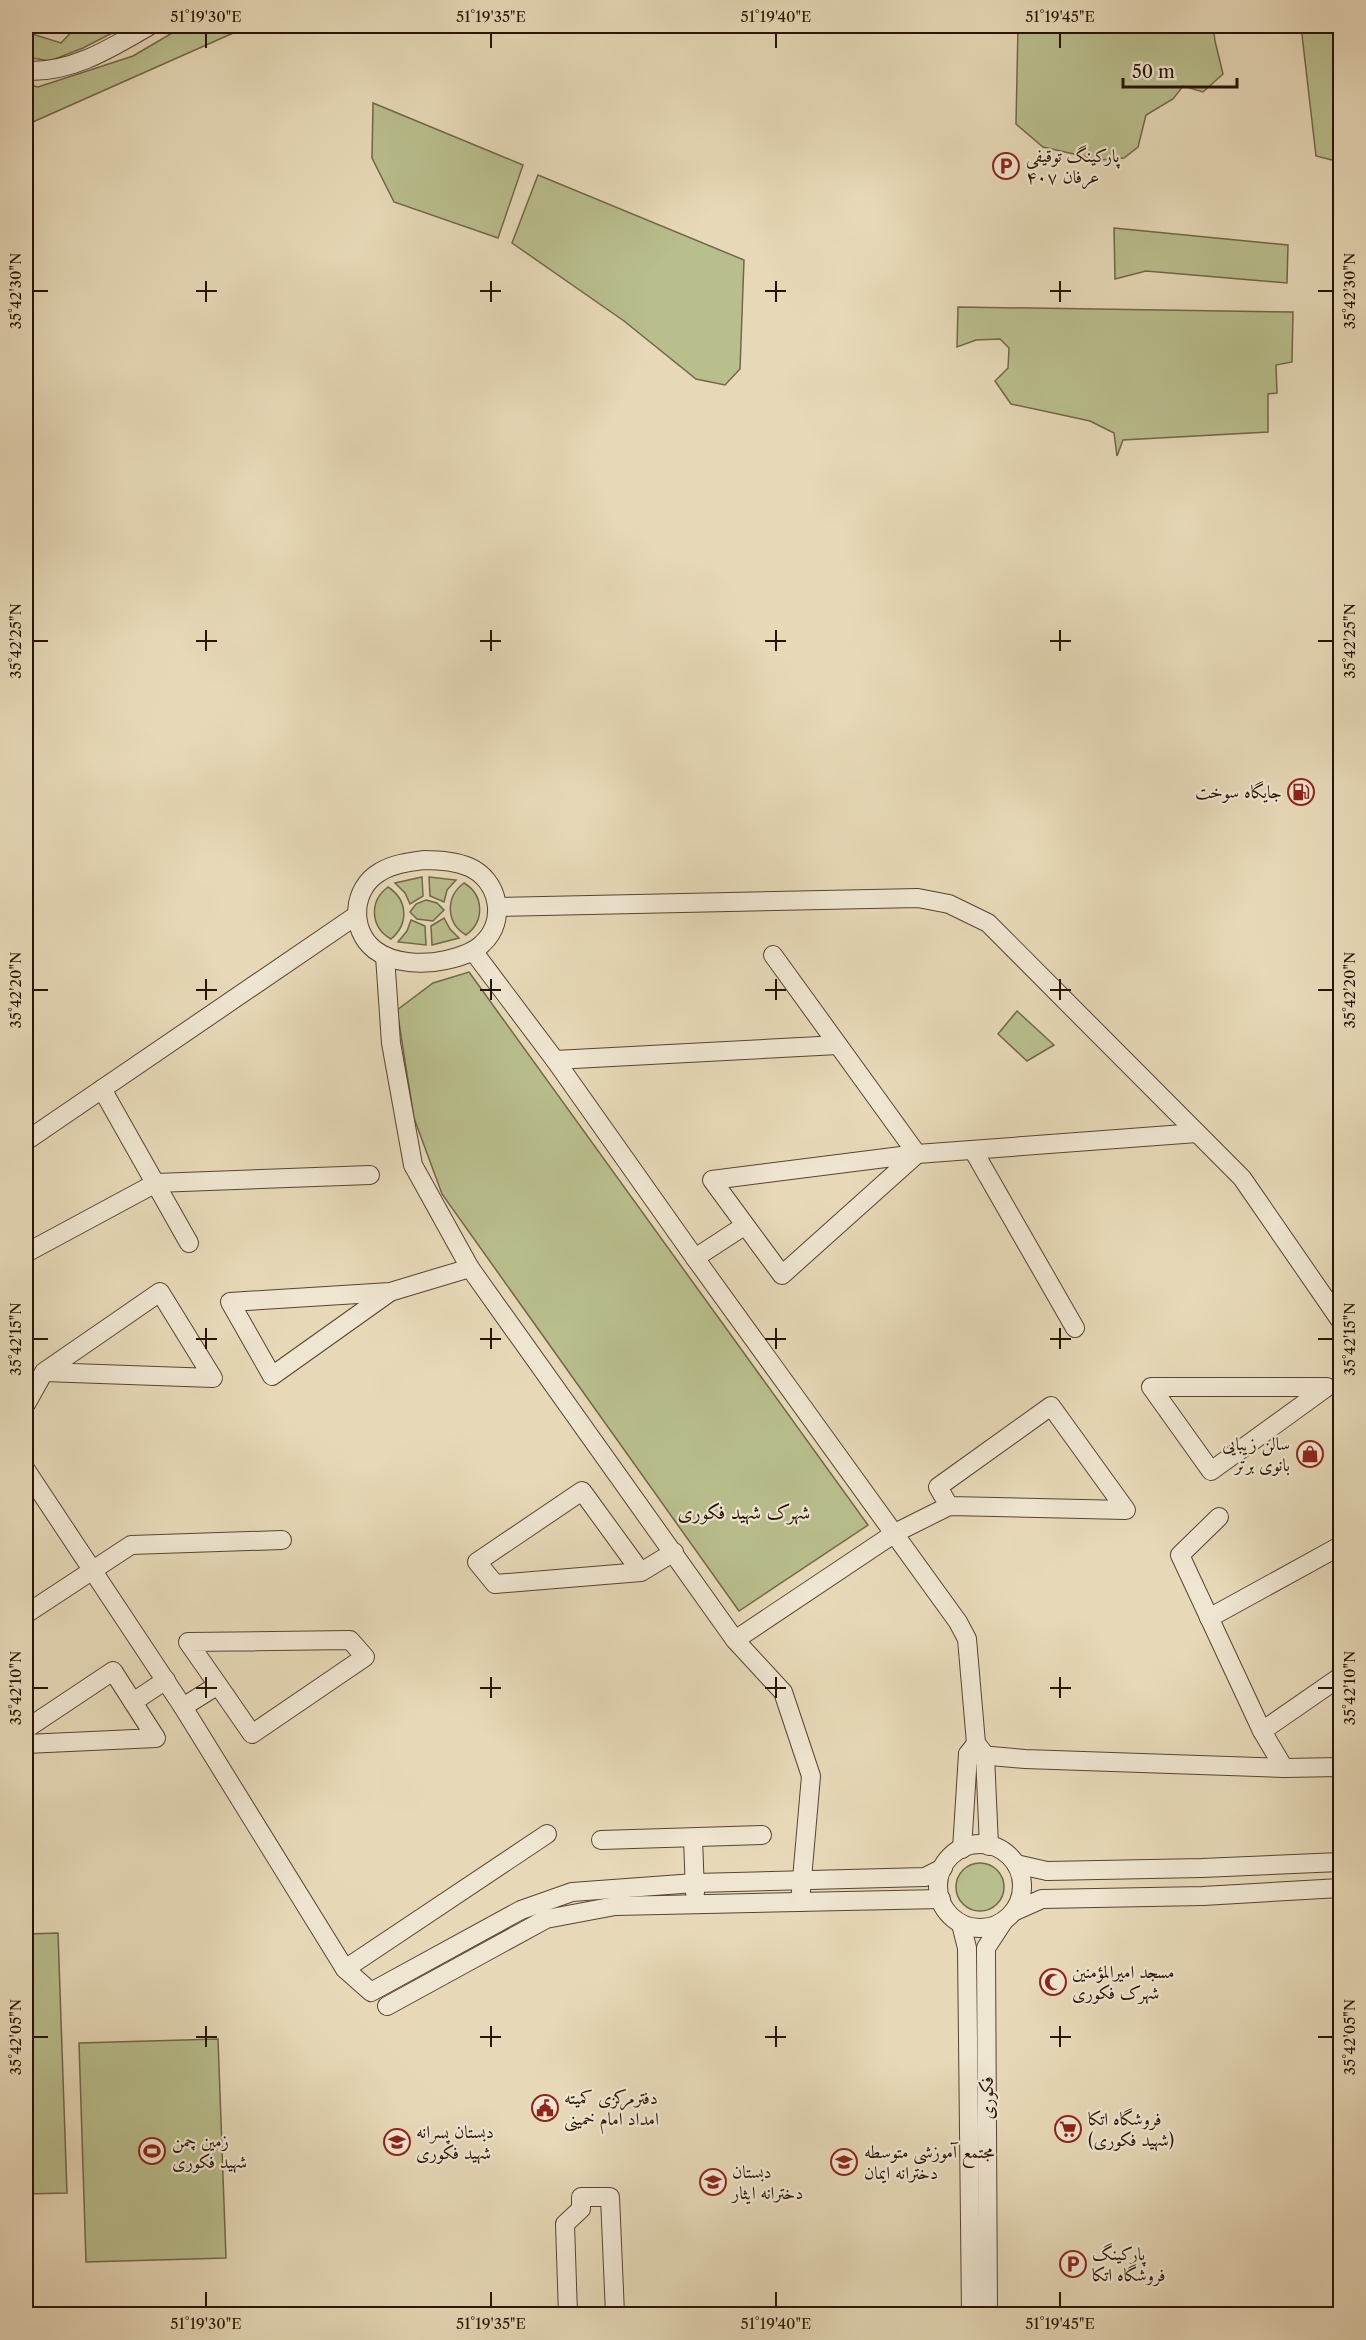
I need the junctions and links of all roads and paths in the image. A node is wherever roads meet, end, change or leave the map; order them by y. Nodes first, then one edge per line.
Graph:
1 (140, 28) edge
2 (26, 71) edge
3 (498, 907) junction
4 (357, 915) junction
5 (473, 951) junction
6 (774, 955) dead end
7 (385, 956) junction
8 (838, 1045) junction
9 (555, 1060) junction
10 (102, 1089) junction
11 (1197, 1132) junction
12 (26, 1140) edge
13 (973, 1150) junction
14 (917, 1154) junction
15 (370, 1175) dead end
16 (156, 1183) junction
17 (744, 1226) junction
18 (189, 1243) dead end
19 (26, 1253) edge
20 (695, 1258) junction
21 (470, 1268) junction
22 (390, 1292) junction
23 (1341, 1320) edge
24 (1075, 1328) dead end
25 (44, 1372) junction
26 (1334, 1382) edge
27 (26, 1404) edge
28 (26, 1470) edge
29 (949, 1506) junction
30 (1219, 1517) dead end
31 (895, 1533) junction
32 (282, 1540) dead end
33 (1341, 1546) edge
34 (674, 1552) junction
35 (93, 1571) junction
36 (641, 1572) junction
37 (26, 1614) edge
38 (1209, 1618) junction
39 (735, 1640) junction
40 (1341, 1677) edge
41 (166, 1680) junction
42 (218, 1685) junction
43 (133, 1702) junction
44 (183, 1707) junction
45 (26, 1729) edge
46 (1262, 1731) junction
47 (26, 1744) edge
48 (976, 1751) junction
49 (1341, 1767) edge
50 (1284, 1768) junction
51 (547, 1834) dead end
52 (762, 1835) dead end
53 (693, 1838) junction
54 (601, 1840) dead end
55 (989, 1846) junction
56 (962, 1849) junction
57 (1341, 1862) edge
58 (1016, 1864) junction
59 (943, 1868) junction
60 (1202, 1868) junction
61 (801, 1879) junction
62 (695, 1883) junction
63 (1341, 1888) edge
64 (1203, 1896) junction
65 (941, 1899) junction
66 (800, 1902) junction
67 (695, 1906) junction
68 (1009, 1916) junction
69 (961, 1924) junction
70 (345, 1969) junction
71 (387, 2006) dead end
72 (568, 2314) edge
73 (615, 2314) edge
74 (971, 2314) edge
75 (988, 2314) edge

1 - 2 street
3 - 4 street
3 - 5 street
3 - 11 street
4 - 7 street
4 - 10 street
5 - 7 street
5 - 9 street
6 - 8 street
7 - 21 street
8 - 9 street
8 - 14 street
9 - 20 street
10 - 12 street
10 - 16 street
11 - 13 street
11 - 23 street
13 - 14 street
13 - 24 street
14 - 17 street
14 - 17 street
15 - 16 street
16 - 18 street
16 - 19 street
17 - 20 street
20 - 31 street
21 - 22 street
21 - 34 street
22 - 22 street
25 - 25 street
25 - 27 street
26 - 26 street
28 - 35 street
29 - 29 street
29 - 31 street
30 - 38 street
31 - 39 street
31 - 48 street
32 - 35 street
33 - 38 street
34 - 36 street
34 - 39 street
35 - 37 street
35 - 41 street
36 - 36 street
38 - 46 street
39 - 61 street
40 - 46 street
41 - 43 street
41 - 44 street
42 - 42 street
42 - 44 street
43 - 45 street
43 - 47 street
44 - 70 street
46 - 50 street
48 - 50 street
48 - 55 street
48 - 56 street
49 - 50 street
51 - 70 street
52 - 53 street
53 - 54 street
53 - 62 street
55 - 56 street
55 - 58 street
56 - 59 street
57 - 60 street
58 - 60 street
58 - 68 street
59 - 61 street
59 - 65 street
60 - 64 street
61 - 62 street
61 - 66 street
62 - 67 street
62 - 70 street
63 - 64 street
64 - 68 street
65 - 66 street
65 - 69 street
66 - 67 street
67 - 71 street
68 - 69 street
68 - 75 street, فکوری
69 - 74 street, فکوری
72 - 73 street

